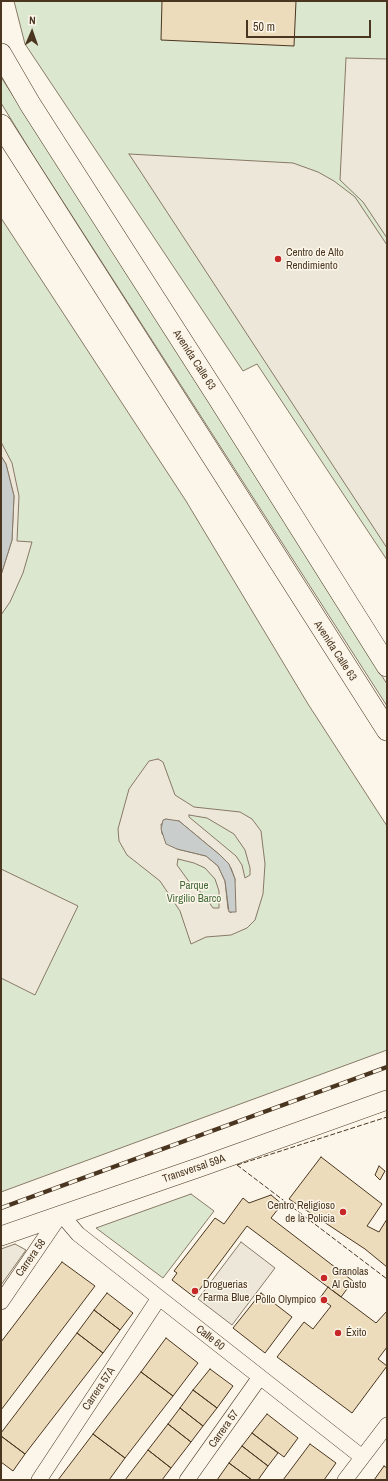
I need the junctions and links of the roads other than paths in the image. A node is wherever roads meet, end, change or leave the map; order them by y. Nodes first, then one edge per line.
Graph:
1 (1, 54) edge
2 (1, 125) edge
3 (387, 666) edge
4 (387, 730) edge
5 (387, 1100) edge
6 (62, 1214) junction
7 (1, 1236) edge
8 (159, 1298) junction
9 (1, 1302) edge
10 (260, 1377) junction
11 (387, 1425) edge
12 (362, 1457) junction
13 (38, 1480) edge
14 (187, 1480) edge
15 (345, 1480) edge

1 - 3 main road, Avenida Calle 63
2 - 4 main road, Avenida Calle 63
5 - 6 street, Transversal 59A
6 - 7 street, Transversal 59A
6 - 8 street, Calle 60
6 - 9 street, Carrera 58
8 - 10 street, Calle 60
8 - 13 street, Carrera 57A
10 - 12 street, Calle 60
10 - 14 street, Carrera 57
11 - 12 street
12 - 15 street

